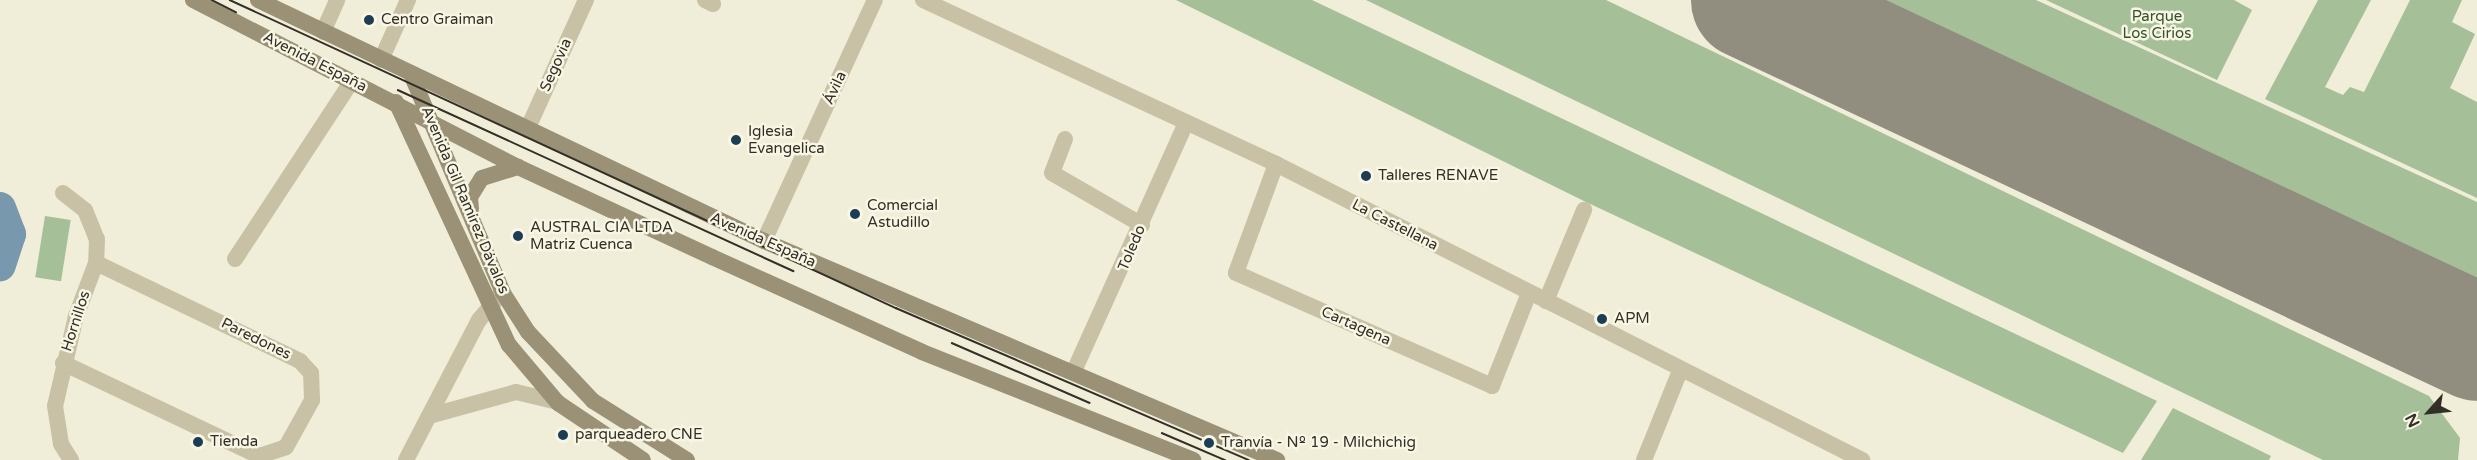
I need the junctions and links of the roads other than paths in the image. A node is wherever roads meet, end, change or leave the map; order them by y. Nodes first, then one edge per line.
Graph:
1 (193, 0) edge
2 (258, 0) edge
3 (337, 0) edge
4 (408, 0) edge
5 (586, 0) edge
6 (875, 0) edge
7 (922, 0) edge
8 (323, 32) junction
9 (381, 60) junction
10 (411, 74) junction
11 (352, 81) junction
12 (396, 102) junction
13 (431, 121) junction
14 (1186, 123) junction
15 (527, 130) junction
16 (1065, 140) dead end
17 (1276, 164) junction
18 (518, 167) junction
19 (63, 193) dead end
20 (1584, 210) dead end
21 (471, 216) junction
22 (1142, 225) junction
23 (764, 241) junction
24 (236, 258) dead end
25 (96, 263) junction
26 (503, 293) junction
27 (1529, 293) junction
28 (1546, 301) junction
29 (487, 306) junction
30 (63, 363) junction
31 (1074, 371) junction
32 (1680, 371) junction
33 (558, 402) junction
34 (429, 416) junction
35 (71, 460) edge
36 (406, 460) edge
37 (643, 460) edge
38 (687, 460) edge
39 (1193, 460) edge
40 (1277, 460) edge
41 (1644, 460) edge
42 (1862, 460) edge

1 - 11 main road, Avenida España
2 - 8 main road, Avenida España
3 - 8 street
4 - 9 street
5 - 15 street, Segovia
6 - 23 street, Ávila
7 - 14 street, La Castellana
8 - 9 main road, Avenida España
9 - 10 main road, Avenida España
10 - 13 main road, Avenida Gil Ramírez Dávalos
10 - 15 main road, Avenida España
11 - 12 main road, Avenida España
11 - 24 street
12 - 13 main road, Avenida España
12 - 29 main road, Avenida Gil Ramírez Dávalos
13 - 18 main road, Avenida España
13 - 21 main road, Avenida Gil Ramírez Dávalos
14 - 17 street, La Castellana
14 - 22 street, Toledo
15 - 23 main road, Avenida España
16 - 22 street
17 - 27 street, La Castellana
17 - 27 street, Cartagena
18 - 21 main road
18 - 39 main road, Avenida España
19 - 25 street, Hornillos
20 - 28 street
21 - 26 main road, Avenida Gil Ramírez Dávalos
22 - 31 street, Toledo
23 - 31 main road, Avenida España
25 - 30 street, Hornillos
25 - 30 street, Paredones
26 - 29 street
26 - 38 main road, Avenida Gil Ramírez Dávalos
27 - 28 street, La Castellana
28 - 32 street, La Castellana
29 - 33 main road, Avenida Gil Ramírez Dávalos
29 - 34 street
30 - 35 street, Hornillos
31 - 40 main road, Avenida España
32 - 41 street
32 - 42 street, La Castellana
33 - 34 street
33 - 37 main road, Avenida Gil Ramírez Dávalos
34 - 36 street

